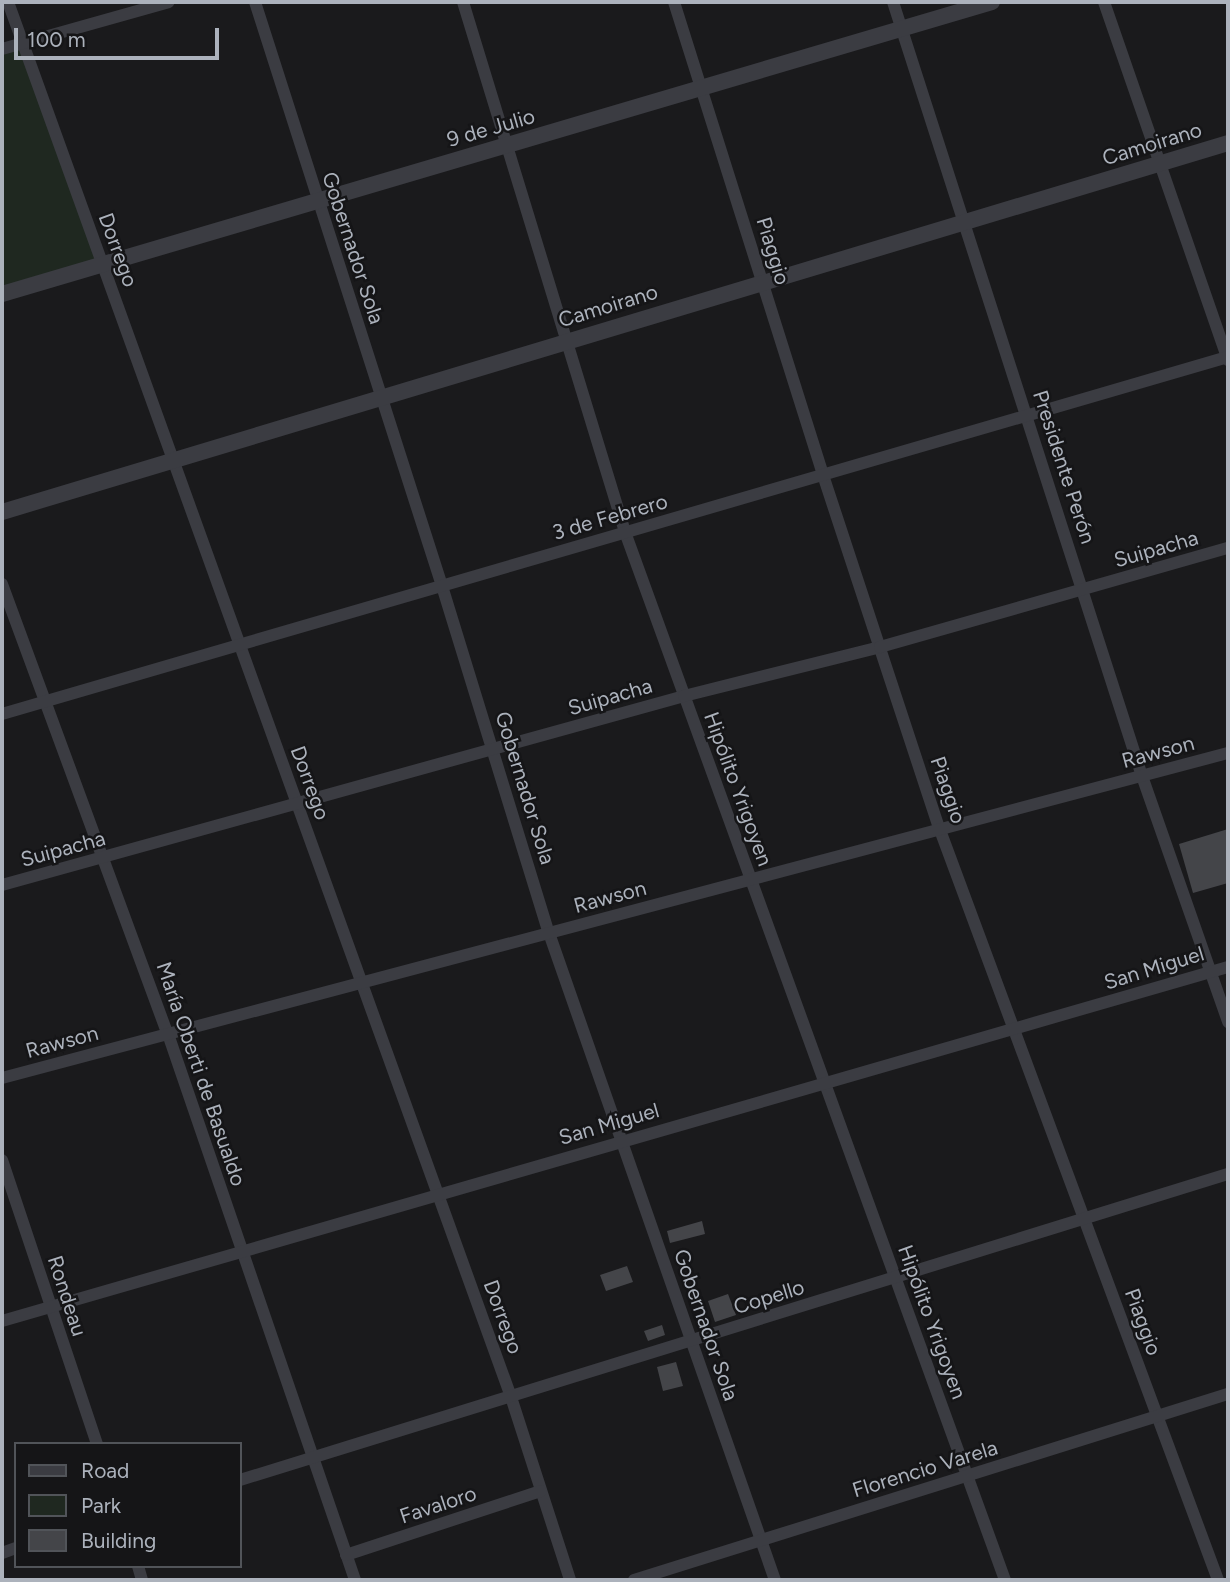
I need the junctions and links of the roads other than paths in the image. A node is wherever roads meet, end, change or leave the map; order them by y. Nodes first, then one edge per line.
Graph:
1 (8, 2) edge
2 (169, 2) edge
3 (255, 2) edge
4 (463, 2) edge
5 (674, 2) edge
6 (893, 2) edge
7 (992, 2) edge
8 (1104, 2) edge
9 (902, 28) junction
10 (23, 43) junction
11 (2, 49) edge
12 (702, 87) junction
13 (1228, 143) edge
14 (507, 145) junction
15 (1158, 164) junction
16 (317, 201) junction
17 (965, 222) junction
18 (103, 264) junction
19 (762, 282) junction
20 (2, 294) edge
21 (566, 340) junction
22 (1228, 358) edge
23 (381, 397) junction
24 (1027, 415) junction
25 (173, 460) junction
26 (823, 475) junction
27 (2, 512) edge
28 (625, 533) junction
29 (1228, 548) edge
30 (2, 584) edge
31 (442, 586) junction
32 (1083, 590) junction
33 (240, 645) junction
34 (880, 647) junction
35 (684, 696) junction
36 (45, 701) junction
37 (2, 714) edge
38 (493, 750) junction
39 (1228, 754) edge
40 (1142, 776) junction
41 (298, 804) junction
42 (940, 830) junction
43 (103, 858) junction
44 (750, 880) junction
45 (2, 886) edge
46 (549, 933) junction
47 (1228, 967) edge
48 (1211, 972) junction
49 (362, 983) junction
50 (1228, 1023) edge
51 (1015, 1030) junction
52 (168, 1034) junction
53 (2, 1078) edge
54 (825, 1083) junction
55 (621, 1140) junction
56 (2, 1160) edge
57 (1228, 1174) edge
58 (438, 1194) junction
59 (1085, 1219) junction
60 (242, 1251) junction
61 (895, 1278) junction
62 (51, 1307) junction
63 (2, 1321) edge
64 (691, 1341) junction
65 (1228, 1394) edge
66 (511, 1397) junction
67 (1157, 1416) junction
68 (96, 1442) edge
69 (313, 1458) junction
70 (968, 1476) junction
71 (242, 1479) edge
72 (541, 1491) junction
73 (761, 1541) junction
74 (346, 1555) junction
75 (355, 1580) edge
76 (570, 1580) edge
77 (634, 1580) edge
78 (775, 1580) edge
79 (1005, 1580) edge
80 (1217, 1580) edge

1 - 10 street, Dorrego
2 - 10 street
3 - 16 street, Gobernador Sola
4 - 14 street, Hipólito Yrigoyen
5 - 12 street, Piaggio
6 - 9 street, Presidente Perón
7 - 9 street, 9 de Julio
8 - 15 street
9 - 12 street, 9 de Julio
9 - 17 street, Presidente Perón
10 - 11 street
10 - 18 street, Dorrego
12 - 14 street, 9 de Julio
12 - 19 street, Piaggio
13 - 15 street, Camoirano
14 - 16 street, 9 de Julio
14 - 21 street, Hipólito Yrigoyen
15 - 17 street, Camoirano
15 - 22 street
16 - 18 street, 9 de Julio
16 - 23 street, Gobernador Sola
17 - 19 street, Camoirano
17 - 24 street, Presidente Perón
18 - 20 street, 9 de Julio
18 - 25 street, Dorrego
19 - 21 street, Camoirano
19 - 26 street, Piaggio
21 - 23 street, Camoirano
21 - 28 street, Hipólito Yrigoyen
22 - 24 street, 3 de Febrero
23 - 25 street, Camoirano
23 - 31 street, Gobernador Sola
24 - 26 street, 3 de Febrero
24 - 32 street, Presidente Perón
25 - 27 street, Camoirano
25 - 33 street, Dorrego
26 - 28 street, 3 de Febrero
26 - 34 street, Piaggio
28 - 31 street, 3 de Febrero
28 - 35 street, Hipólito Yrigoyen
29 - 32 street, Suipacha
30 - 36 street, María Oberti de Basualdo
31 - 33 street, 3 de Febrero
31 - 38 street, Gobernador Sola
32 - 34 street, Suipacha
32 - 40 street, Presidente Perón
33 - 36 street, 3 de Febrero
33 - 41 street, Dorrego
34 - 35 street, Suipacha
34 - 42 street, Piaggio
35 - 38 street, Suipacha
35 - 44 street, Hipólito Yrigoyen
36 - 37 street, 3 de Febrero
36 - 43 street, María Oberti de Basualdo
38 - 41 street, Suipacha
38 - 46 street, Gobernador Sola
39 - 40 street, Rawson
40 - 42 street, Rawson
40 - 48 street, Presidente Perón
41 - 43 street, Suipacha
41 - 49 street, Dorrego
42 - 44 street, Rawson
42 - 51 street, Piaggio
43 - 45 street, Suipacha
43 - 52 street, María Oberti de Basualdo
44 - 46 street, Rawson
44 - 54 street, Hipólito Yrigoyen
46 - 49 street, Rawson
46 - 55 street, Gobernador Sola
47 - 48 street, San Miguel
48 - 50 street, Presidente Perón
48 - 51 street, San Miguel
49 - 52 street, Rawson
49 - 58 street, Dorrego
51 - 54 street, San Miguel
51 - 59 street, Piaggio
52 - 53 street, Rawson
52 - 60 street, María Oberti de Basualdo
54 - 55 street, San Miguel
54 - 61 street, Hipólito Yrigoyen
55 - 58 street, San Miguel
55 - 64 street, Gobernador Sola
56 - 62 street, Rondeau
57 - 59 street, Copello
58 - 60 street, San Miguel
58 - 66 street, Dorrego
59 - 61 street, Copello
59 - 67 street, Piaggio
60 - 62 street, San Miguel
60 - 69 street, María Oberti de Basualdo
61 - 64 street, Copello
61 - 70 street, Hipólito Yrigoyen
62 - 63 street, San Miguel
62 - 68 street, Rondeau
64 - 66 street, Copello
64 - 73 street, Gobernador Sola
65 - 67 street, Florencio Varela
66 - 69 street, Copello
66 - 72 street, Dorrego
67 - 70 street, Florencio Varela
67 - 80 street, Piaggio
69 - 71 street, Copello
69 - 74 street, María Oberti de Basualdo
70 - 73 street, Florencio Varela
70 - 79 street, Hipólito Yrigoyen
72 - 74 street, Favaloro
72 - 76 street, Dorrego
73 - 77 street, Florencio Varela
73 - 78 street, Gobernador Sola
74 - 75 street, María Oberti de Basualdo

